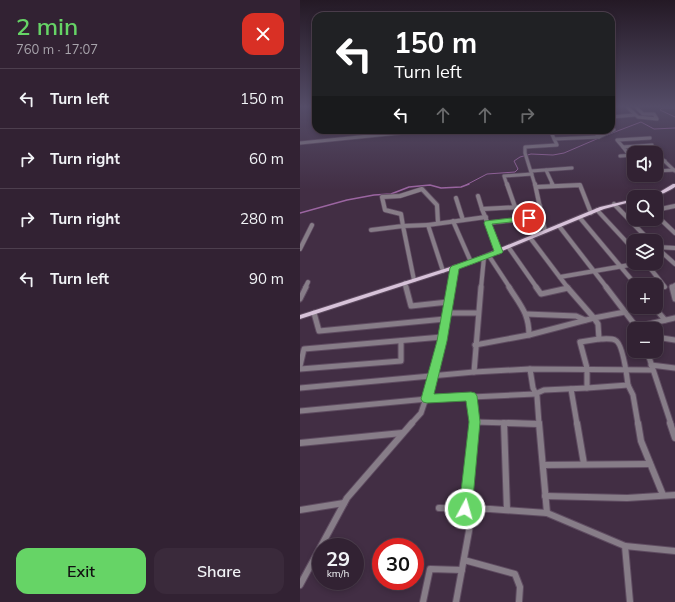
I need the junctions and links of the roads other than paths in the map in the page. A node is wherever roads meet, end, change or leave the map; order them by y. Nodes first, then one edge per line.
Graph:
1 (388, 134) edge
2 (552, 134) edge
3 (604, 134) edge
4 (599, 136) joint
5 (650, 138) dead end
6 (554, 139) junction
7 (300, 143) edge
8 (652, 145) dead end
9 (623, 147) junction
10 (627, 152) edge
11 (627, 155) edge
12 (620, 156) dead end
13 (665, 161) edge
14 (572, 168) dead end
15 (546, 170) junction
16 (675, 170) edge
17 (663, 171) edge
18 (531, 173) junction
19 (553, 186) junction
20 (675, 186) edge
21 (536, 187) junction
22 (663, 192) edge
23 (478, 196) dead end
24 (456, 198) dead end
25 (627, 201) edge
26 (614, 204) junction
27 (540, 206) junction
28 (675, 206) edge
29 (515, 207) junction
30 (663, 208) edge
31 (482, 209) junction
32 (594, 211) junction
33 (627, 215) edge
34 (486, 217) junction
35 (542, 217) junction
36 (580, 218) junction
37 (463, 220) junction
38 (453, 222) junction
39 (663, 222) edge
40 (438, 223) junction
41 (488, 223) junction
42 (312, 225) dead end
43 (428, 225) junction
44 (403, 226) junction
45 (559, 226) junction
46 (638, 226) edge
47 (371, 230) dead end
48 (546, 232) junction
49 (675, 233) edge
50 (644, 234) edge
51 (531, 239) junction
52 (627, 243) edge
53 (663, 247) edge
54 (509, 248) junction
55 (675, 248) edge
56 (300, 249) edge
57 (499, 252) junction
58 (663, 253) edge
59 (487, 256) junction
60 (471, 262) junction
61 (675, 264) edge
62 (627, 265) edge
63 (620, 266) junction
64 (455, 268) junction
65 (652, 270) edge
66 (443, 271) junction
67 (593, 271) junction
68 (560, 277) junction
69 (630, 278) edge
70 (414, 280) junction
71 (308, 282) dead end
72 (405, 282) junction
73 (675, 285) edge
74 (665, 287) dead end
75 (568, 288) junction
76 (301, 291) edge
77 (300, 299) edge
78 (675, 299) edge
79 (448, 302) junction
80 (625, 312) junction
81 (314, 313) junction
82 (478, 313) junction
83 (526, 314) junction
84 (660, 314) edge
85 (446, 316) junction
86 (300, 317) edge
87 (594, 318) junction
88 (675, 318) edge
89 (585, 320) junction
90 (665, 320) junction
91 (632, 322) edge
92 (658, 322) edge
93 (529, 335) junction
94 (442, 337) junction
95 (663, 338) edge
96 (599, 339) junction
97 (675, 340) edge
98 (401, 341) junction
99 (475, 345) junction
100 (649, 358) edge
101 (300, 366) edge
102 (651, 367) junction
103 (587, 368) junction
104 (675, 368) edge
105 (300, 369) edge
106 (530, 369) junction
107 (626, 369) junction
108 (474, 372) junction
109 (433, 375) junction
110 (628, 385) junction
111 (300, 388) edge
112 (588, 388) junction
113 (571, 389) junction
114 (535, 394) junction
115 (471, 396) junction
116 (427, 399) junction
117 (300, 411) edge
118 (474, 422) junction
119 (504, 423) junction
120 (539, 424) junction
121 (402, 433) junction
122 (675, 438) edge
123 (300, 443) edge
124 (584, 464) junction
125 (650, 464) junction
126 (543, 465) junction
127 (663, 495) junction
128 (675, 495) edge
129 (545, 496) junction
130 (344, 503) junction
131 (439, 508) dead end
132 (465, 509) junction
133 (474, 509) junction
134 (300, 510) edge
135 (507, 510) junction
136 (547, 513) junction
137 (625, 546) junction
138 (675, 551) edge
139 (464, 560) junction
140 (462, 570) junction
141 (300, 585) edge
142 (423, 602) edge
143 (456, 602) edge
144 (519, 602) edge
145 (630, 602) edge

1 - 7 street
2 - 6 street
3 - 4 street
4 - 6 street
5 - 9 street
6 - 18 street
8 - 9 street
9 - 10 street
11 - 12 street
13 - 16 street
14 - 15 street
15 - 18 street
15 - 19 street
16 - 17 street
18 - 21 street
18 - 29 street
19 - 21 street
19 - 32 street
20 - 22 main road
21 - 27 street
23 - 31 street
24 - 37 street
25 - 26 main road
26 - 32 main road
26 - 33 street
27 - 29 street
27 - 35 street
28 - 30 street
29 - 31 street
31 - 34 street
32 - 36 main road
32 - 52 street
34 - 37 street
34 - 41 street
35 - 41 street
35 - 48 street
36 - 45 main road
36 - 63 street
37 - 38 street
38 - 40 street
38 - 60 street
39 - 49 street
40 - 43 street
40 - 44 street
41 - 57 street
42 - 56 street
43 - 44 street
43 - 66 street
44 - 47 street
44 - 70 street
45 - 48 main road
45 - 67 street
46 - 50 street
48 - 51 main road
51 - 54 main road
51 - 68 street
53 - 55 street
54 - 57 main road
54 - 75 street
57 - 59 main road
58 - 61 street
59 - 60 main road
59 - 82 street
59 - 83 street
60 - 64 main road
62 - 63 street
63 - 67 street
63 - 69 street
64 - 66 main road
64 - 79 street
65 - 74 street
66 - 70 main road
67 - 68 street
67 - 80 street
68 - 75 street
70 - 72 main road
71 - 76 street
72 - 79 street
72 - 81 main road
73 - 78 street
75 - 87 street
76 - 77 street
79 - 85 street
80 - 87 street
80 - 91 street
81 - 85 street
81 - 86 main road
82 - 85 street
82 - 99 street
83 - 89 street
83 - 93 street
84 - 90 street
85 - 94 street
87 - 89 street
87 - 96 street
88 - 90 street
89 - 93 street
90 - 92 street
93 - 99 street
94 - 98 street
94 - 109 street
95 - 97 street
96 - 103 street
96 - 107 street
98 - 101 street
98 - 105 street
99 - 108 street
100 - 102 street
102 - 104 street
102 - 107 street
102 - 122 street
103 - 106 street
103 - 107 street
103 - 112 street
106 - 108 street
106 - 114 street
107 - 110 street
108 - 109 street
109 - 111 street
109 - 116 street
110 - 112 street
110 - 125 street
112 - 113 street
113 - 114 street
113 - 124 street
114 - 115 street
114 - 120 street
115 - 116 street
115 - 118 street
116 - 117 street
116 - 121 street
118 - 119 street
118 - 132 street
119 - 120 street
119 - 135 street
120 - 126 street
121 - 123 street
121 - 130 street
124 - 125 street
124 - 126 street
125 - 127 street
126 - 129 street
127 - 128 street
127 - 129 street
129 - 136 street
130 - 134 street
130 - 141 street
131 - 132 street
132 - 133 street
133 - 135 street
133 - 139 street
135 - 136 street
136 - 137 street
137 - 138 street
137 - 145 street
139 - 140 street
139 - 144 street
140 - 142 street
140 - 143 street

